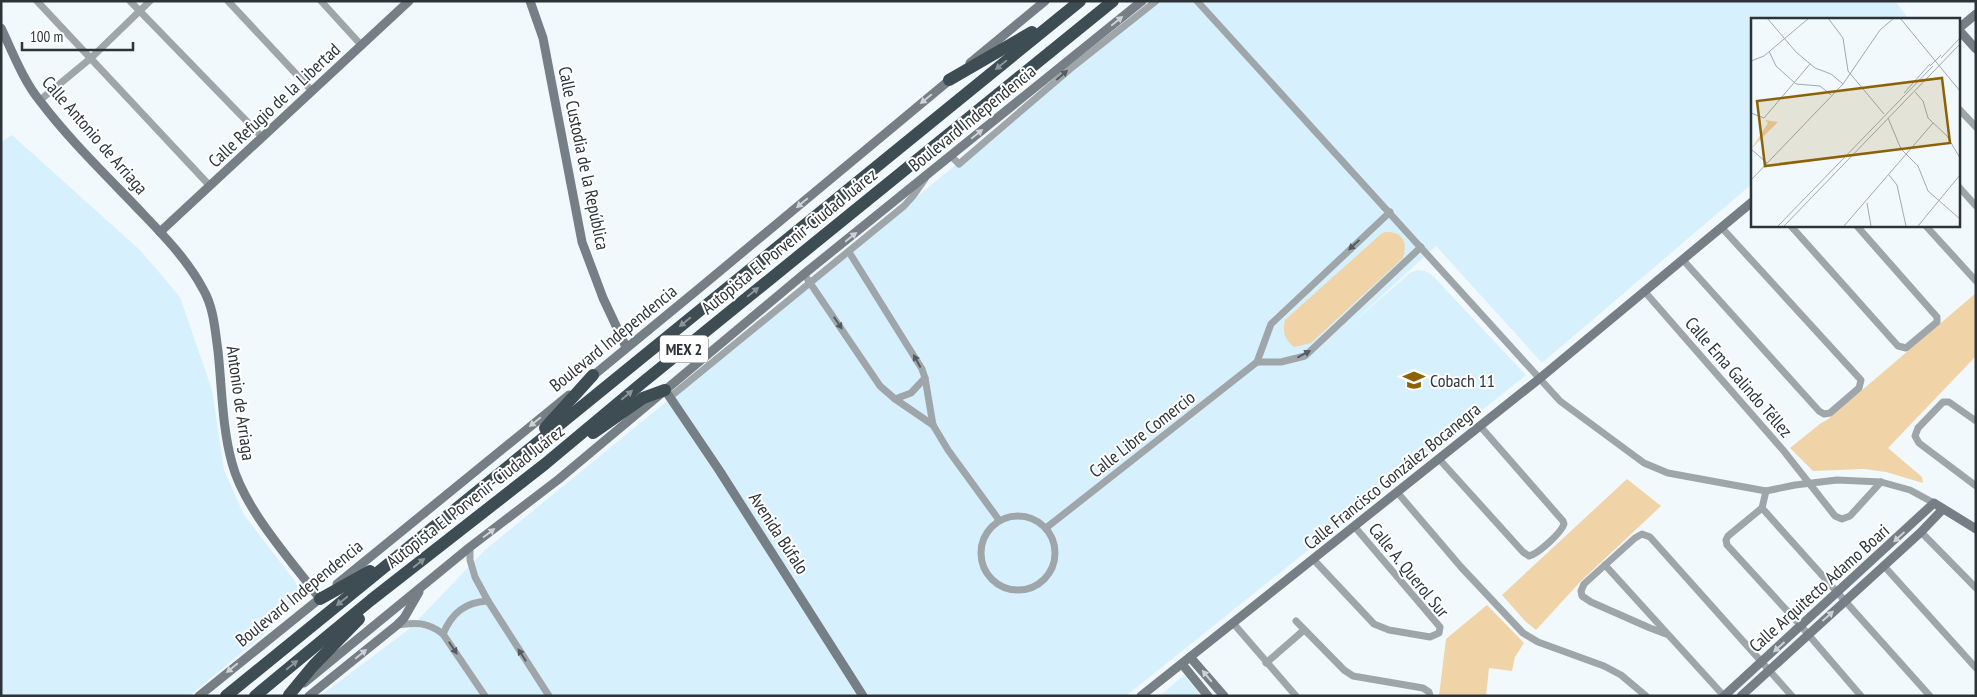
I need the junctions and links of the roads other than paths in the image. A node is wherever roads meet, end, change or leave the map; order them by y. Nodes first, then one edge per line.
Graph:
1 (37, 1) edge
2 (130, 1) edge
3 (150, 1) edge
4 (228, 1) edge
5 (321, 1) edge
6 (409, 1) edge
7 (530, 1) edge
8 (1045, 1) edge
9 (1080, 1) edge
10 (1113, 1) edge
11 (1142, 1) edge
12 (1156, 1) edge
13 (1197, 1) edge
14 (140, 11) junction
15 (1067, 12) junction
16 (1976, 14) edge
17 (1960, 27) edge
18 (1, 28) edge
19 (1960, 31) edge
20 (362, 46) junction
21 (1976, 48) edge
22 (1086, 51) junction
23 (91, 58) junction
24 (949, 80) junction
25 (312, 91) junction
26 (39, 101) junction
27 (1960, 110) edge
28 (1976, 127) edge
29 (262, 138) junction
30 (951, 156) junction
31 (928, 174) junction
32 (210, 186) junction
33 (1960, 188) edge
34 (1751, 203) edge
35 (1976, 206) edge
36 (1390, 212) junction
37 (1791, 226) edge
38 (1857, 226) edge
39 (1926, 226) edge
40 (1722, 228) junction
41 (160, 232) junction
42 (1421, 247) junction
43 (849, 252) junction
44 (827, 256) junction
45 (1683, 260) junction
46 (833, 264) junction
47 (804, 274) junction
48 (1976, 281) edge
49 (810, 283) junction
50 (1645, 292) junction
51 (626, 347) junction
52 (1257, 362) junction
53 (696, 369) junction
54 (593, 375) junction
55 (925, 378) junction
56 (1539, 379) junction
57 (667, 393) junction
58 (895, 399) junction
59 (1976, 421) edge
60 (933, 425) junction
61 (1480, 426) junction
62 (516, 459) junction
63 (1439, 459) junction
64 (545, 464) junction
65 (1881, 482) junction
66 (1809, 483) junction
67 (1976, 486) edge
68 (1766, 491) junction
69 (1397, 492) junction
70 (1934, 504) junction
71 (1762, 508) junction
72 (1943, 509) junction
73 (999, 520) junction
74 (1354, 526) junction
75 (1046, 528) junction
76 (1976, 529) edge
77 (1921, 532) junction
78 (470, 547) junction
79 (399, 555) junction
80 (1313, 559) junction
81 (1605, 565) junction
82 (1884, 566) junction
83 (422, 586) junction
84 (1976, 588) edge
85 (1838, 593) junction
86 (320, 599) junction
87 (371, 600) junction
88 (488, 601) junction
89 (1845, 601) junction
90 (1296, 621) dead end
91 (1233, 623) junction
92 (397, 625) junction
93 (1801, 626) junction
94 (1304, 630) junction
95 (443, 634) junction
96 (1666, 634) junction
97 (1808, 634) junction
98 (1190, 657) junction
99 (1762, 661) junction
100 (1266, 663) junction
101 (1182, 664) junction
102 (1976, 668) edge
103 (1769, 670) junction
104 (1430, 694) edge
105 (289, 695) edge
106 (199, 696) edge
107 (226, 696) edge
108 (254, 696) edge
109 (309, 696) edge
110 (485, 696) edge
111 (549, 696) edge
112 (863, 696) edge
113 (1142, 696) edge
114 (1208, 696) edge
115 (1224, 696) edge
116 (1296, 696) edge
117 (1646, 696) edge
118 (1724, 696) edge
119 (1741, 696) edge
120 (1792, 696) edge
121 (1861, 696) edge
122 (1930, 696) edge

1 - 23 street
2 - 14 street
3 - 14 street
4 - 25 street
5 - 20 street
6 - 20 main road, Calle Refugio de la Libertad
7 - 51 main road, Calle Custodia de la República
8 - 24 main road, Boulevard Independencia
9 - 15 highway, MEX 2
64 -> 10 highway, Autopista El Porvenir-Ciudad Juárez / MEX 2
22 -> 11 main road, Boulevard Independencia
12 - 22 street
13 - 36 street
14 - 23 street
14 - 29 street
15 - 24 highway
15 -> 62 highway, MEX 2
16 - 17 main road
18 - 26 main road, Calle Antonio de Arriaga
19 - 21 main road
20 - 25 main road, Calle Refugio de la Libertad
30 -> 22 main road, Boulevard Independencia
30 -> 22 street
23 - 26 street
23 - 32 street
24 -> 51 main road, Boulevard Independencia
25 - 29 main road, Calle Refugio de la Libertad
26 - 41 main road, Calle Antonio de Arriaga
27 - 28 street
29 - 32 main road, Calle Refugio de la Libertad
30 - 31 main road, Boulevard Independencia
31 - 43 street
44 -> 31 main road, Boulevard Independencia
32 - 41 main road, Calle Refugio de la Libertad
33 - 35 street
34 - 40 main road, Calle Francisco González Bocanegra
36 - 42 street
36 -> 52 street
37 - 38 street
39 - 48 street
40 - 45 main road, Calle Francisco González Bocanegra
40 - 45 street
41 - 86 main road, Antonio de Arriaga
52 -> 42 street
42 - 56 street
43 - 46 street
55 -> 43 street
44 - 46 street
44 - 47 main road, Boulevard Independencia
45 - 50 main road, Calle Francisco González Bocanegra
46 - 49 street
47 - 49 street
47 - 53 main road, Boulevard Independencia
49 - 53 street
49 -> 58 street
50 - 56 main road, Calle Francisco González Bocanegra
50 - 66 street, Calle Ema Galindo Téllez
51 - 54 main road, Boulevard Independencia
52 - 75 street, Calle Libre Comercio
53 - 57 main road, Boulevard Independencia
54 - 62 highway
54 -> 86 main road, Boulevard Independencia
55 - 58 street
55 - 60 street
56 - 61 main road, Calle Francisco González Bocanegra
56 - 68 street
57 - 64 highway
78 -> 57 main road, Boulevard Independencia
57 - 112 main road, Avenida Búfalo
58 - 60 street
59 - 67 street
60 - 73 street
61 - 63 main road, Calle Francisco González Bocanegra
61 - 63 street
62 - 79 highway, MEX 2
63 - 69 main road, Calle Francisco González Bocanegra
87 -> 64 highway, Autopista El Porvenir-Ciudad Juárez / MEX 2
65 - 66 street
65 - 66 street, Calle Ema Galindo Téllez
65 - 70 street
66 - 68 street
68 - 71 street
69 - 74 main road, Calle Francisco González Bocanegra
69 - 117 street
70 - 72 main road
70 -> 85 main road, Calle Arquitecto Adamo Boari
71 - 85 street
71 - 93 street
72 - 76 main road
72 - 77 main road, Calle Arquitecto Adamo Boari
73 - 75 street
73 - 75 street
74 - 80 main road, Calle Francisco González Bocanegra
74 - 80 street, Calle A. Querol Sur
77 - 82 main road, Calle Arquitecto Adamo Boari
77 - 84 street
78 - 83 main road, Boulevard Independencia
78 - 88 street
79 - 86 highway
79 -> 107 highway, MEX 2
80 - 91 main road, Calle Francisco González Bocanegra
81 - 96 street
81 - 96 street
81 - 99 street
82 - 89 main road, Calle Arquitecto Adamo Boari
82 - 102 street
83 - 92 main road
83 - 105 main road, Boulevard Independencia
85 - 89 street
85 - 93 main road, Calle Arquitecto Adamo Boari
86 -> 106 main road, Boulevard Independencia
87 - 105 highway
108 -> 87 highway, Autopista El Porvenir-Ciudad Juárez / MEX 2
88 - 95 street
111 -> 88 street
97 -> 89 main road, Calle Arquitecto Adamo Boari
89 - 122 street
90 - 94 street
91 - 98 main road, Calle Francisco González Bocanegra
91 - 100 street
92 - 95 street
109 -> 92 main road
93 - 97 street
93 -> 99 main road, Calle Arquitecto Adamo Boari
94 - 100 street
94 - 104 street
95 -> 110 street
96 - 118 street
97 - 103 main road, Calle Arquitecto Adamo Boari
97 - 121 street
98 - 101 main road, Calle Francisco González Bocanegra
115 -> 98 main road
99 - 103 street
99 - 118 main road, Calle Arquitecto Adamo Boari
100 - 116 street
101 - 113 main road, Calle Francisco González Bocanegra
101 - 114 main road
103 - 119 main road, Calle Arquitecto Adamo Boari
103 - 120 street

